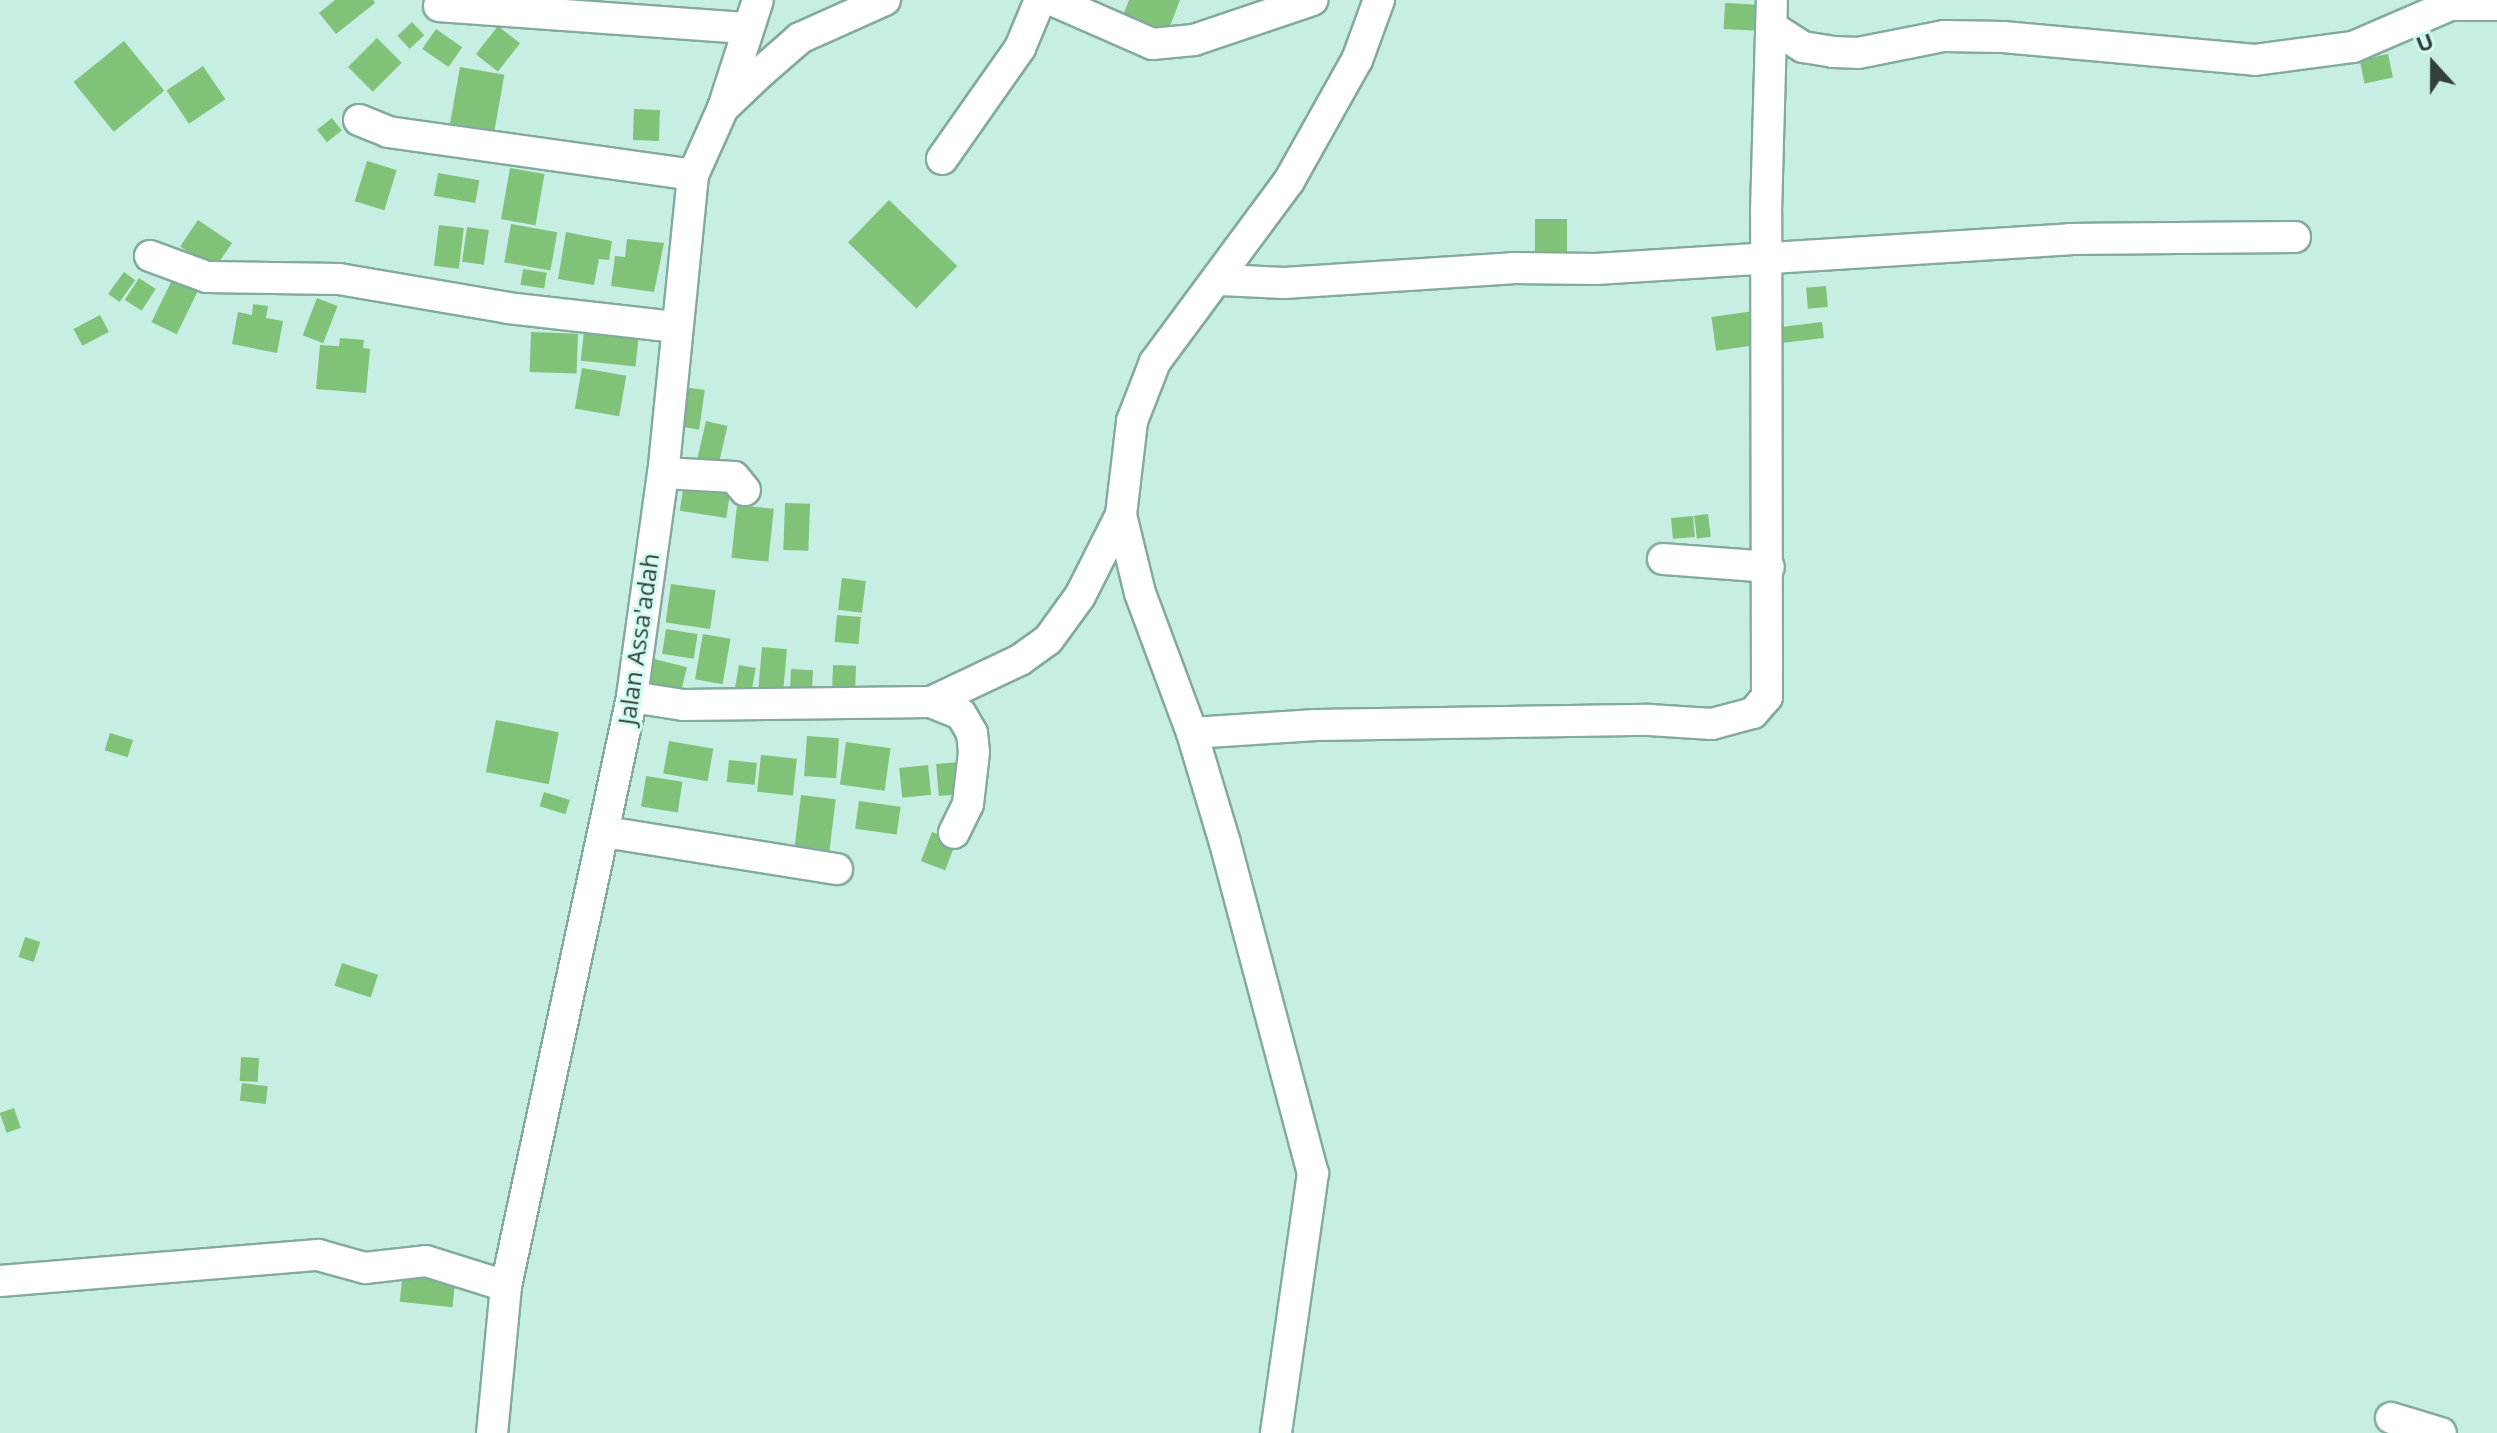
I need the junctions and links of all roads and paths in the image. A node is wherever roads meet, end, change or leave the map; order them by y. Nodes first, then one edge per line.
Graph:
1 (758, 0) edge
2 (885, 0) edge
3 (1040, 0) edge
4 (1052, 0) edge
5 (1312, 0) edge
6 (1379, 0) edge
7 (2478, 5) edge
8 (439, 6) dead end
9 (1772, 13) edge
10 (747, 28) junction
11 (723, 108) junction
12 (359, 120) dead end
13 (942, 159) dead end
14 (693, 175) junction
15 (2295, 237) dead end
16 (150, 256) dead end
17 (1767, 257) junction
18 (1221, 280) junction
19 (675, 327) junction
20 (663, 473) junction
21 (745, 490) dead end
22 (1121, 515) junction
23 (1663, 559) dead end
24 (1769, 567) junction
25 (632, 697) junction
26 (931, 702) junction
27 (1192, 733) junction
28 (605, 832) junction
29 (954, 833) dead end
30 (837, 869) dead end
31 (0, 1281) edge
32 (506, 1286) junction
33 (2391, 1418) dead end
34 (492, 1433) edge
35 (1276, 1433) edge
36 (2441, 1433) edge

1 - 10 street, Jalan Assa'adah
2 - 11 street
3 - 13 street
4 - 5 street
6 - 18 street
7 - 9 street
8 - 10 street
9 - 17 street
10 - 11 street, Jalan Assa'adah
11 - 14 street, Jalan Assa'adah
12 - 14 street
14 - 19 street, Jalan Assa'adah
15 - 17 street
16 - 19 street
17 - 18 street
17 - 24 street
18 - 22 street
19 - 20 street, Jalan Assa'adah
20 - 21 street
20 - 25 street, Jalan Assa'adah
22 - 26 street
22 - 27 street
23 - 24 street
24 - 27 street
25 - 26 street
25 - 28 street, Jalan Assa'adah
26 - 29 street
27 - 35 street
28 - 30 street
28 - 32 street, Jalan Assa'adah
31 - 32 street
32 - 34 street, Jalan Assa'adah
33 - 36 street

